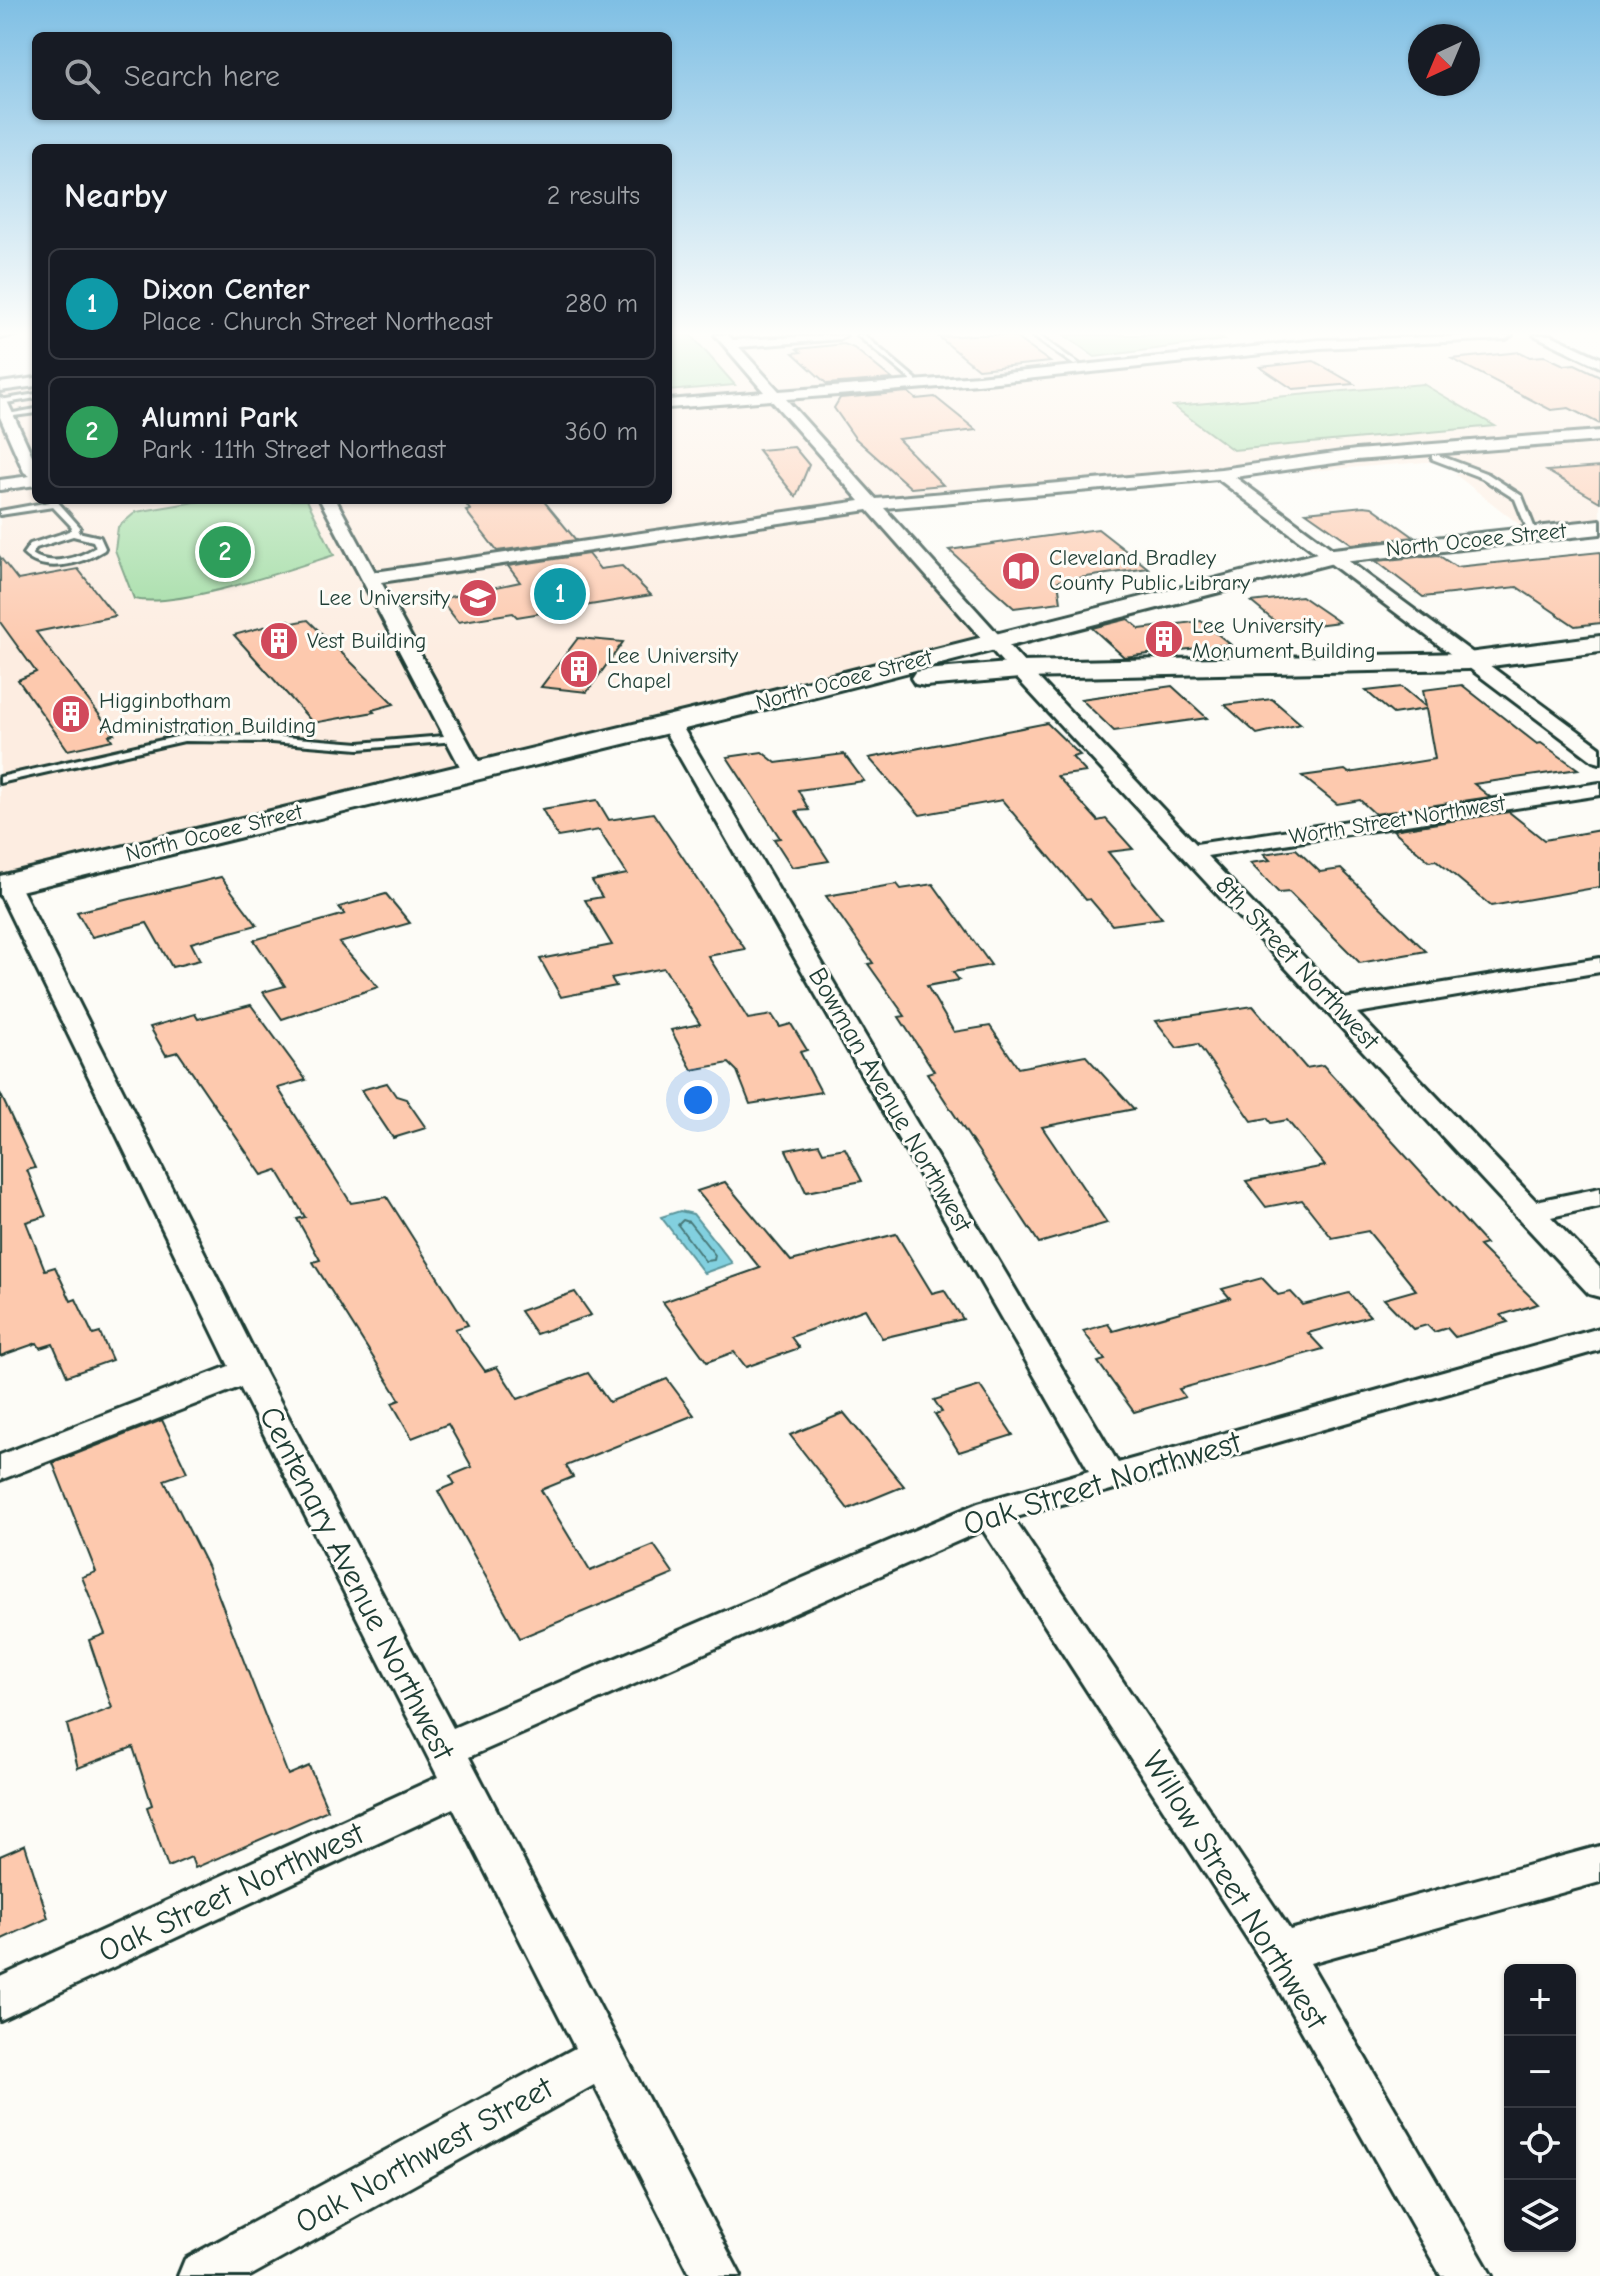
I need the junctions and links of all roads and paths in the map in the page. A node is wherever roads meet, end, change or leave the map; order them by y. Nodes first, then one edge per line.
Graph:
1 (19, 441) edge
2 (817, 441) edge
3 (1566, 441) edge
4 (1580, 441) edge
5 (1435, 457) junction
6 (32, 468) edge
7 (1229, 473) junction
8 (32, 474) edge
9 (32, 475) edge
10 (0, 476) edge
11 (0, 485) edge
12 (43, 504) edge
13 (55, 504) edge
14 (330, 504) edge
15 (874, 504) junction
16 (0, 513) edge
17 (1600, 527) edge
18 (73, 533) junction
19 (1533, 534) junction
20 (1333, 556) junction
21 (369, 578) junction
22 (993, 640) junction
23 (1600, 644) edge
24 (1468, 661) junction
25 (1020, 670) junction
26 (732, 709) junction
27 (670, 723) junction
28 (456, 738) junction
29 (1600, 757) edge
30 (472, 769) junction
31 (0, 780) edge
32 (1600, 789) edge
33 (1194, 851) junction
34 (4, 885) edge
35 (1600, 965) edge
36 (1339, 1008) junction
37 (1600, 1197) edge
38 (1529, 1212) junction
39 (1600, 1287) edge
40 (1600, 1339) edge
41 (248, 1371) junction
42 (0, 1468) edge
43 (1109, 1477) junction
44 (990, 1512) junction
45 (453, 1768) junction
46 (1600, 1864) edge
47 (1280, 1952) junction
48 (0, 1999) edge
49 (604, 2056) junction
50 (202, 2276) edge
51 (717, 2276) edge
52 (1468, 2276) edge

1 - 6 street
2 - 15 street, 8th Street Northwest
3 - 7 street
4 - 5 street
5 - 7 street
5 - 19 lane
7 - 15 street
7 - 20 street
8 - 10 street
9 - 11 street
12 - 16 lane
13 - 18 lane
14 - 21 street
15 - 21 street
15 - 22 street, 8th Street Northwest
17 - 19 main road, North Ocoee Street
18 - 18 lane
19 - 20 main road, North Ocoee Street
20 - 22 main road, North Ocoee Street
20 - 24 street
21 - 28 street
22 - 25 street, 8th Street Northwest
22 - 26 main road, North Ocoee Street
23 - 24 main road
24 - 25 main road
24 - 29 street
25 - 26 main road
25 - 33 street, 8th Street Northwest
26 - 27 main road, North Ocoee Street
27 - 30 main road, North Ocoee Street
27 - 43 street, Bowman Avenue Northwest
28 - 30 street
28 - 31 lane
30 - 34 main road, North Ocoee Street
32 - 33 street, Worth Street Northwest
33 - 36 street, 8th Street Northwest
34 - 41 street, Centenary Avenue Northwest
35 - 36 street
36 - 38 street, 8th Street Northwest
37 - 38 street
38 - 39 street, 8th Street Northwest
40 - 43 street, Oak Street Northwest
41 - 42 street
41 - 45 street, Centenary Avenue Northwest
43 - 44 street, Oak Street Northwest
44 - 45 street, Oak Street Northwest
44 - 47 street, Willow Street Northwest
45 - 48 street, Oak Street Northwest
45 - 49 street, Centenary Avenue Northwest
46 - 47 street
47 - 52 street, Willow Street Northwest
49 - 50 street, Oak Northwest Street
49 - 51 street, Centenary Avenue Northwest

